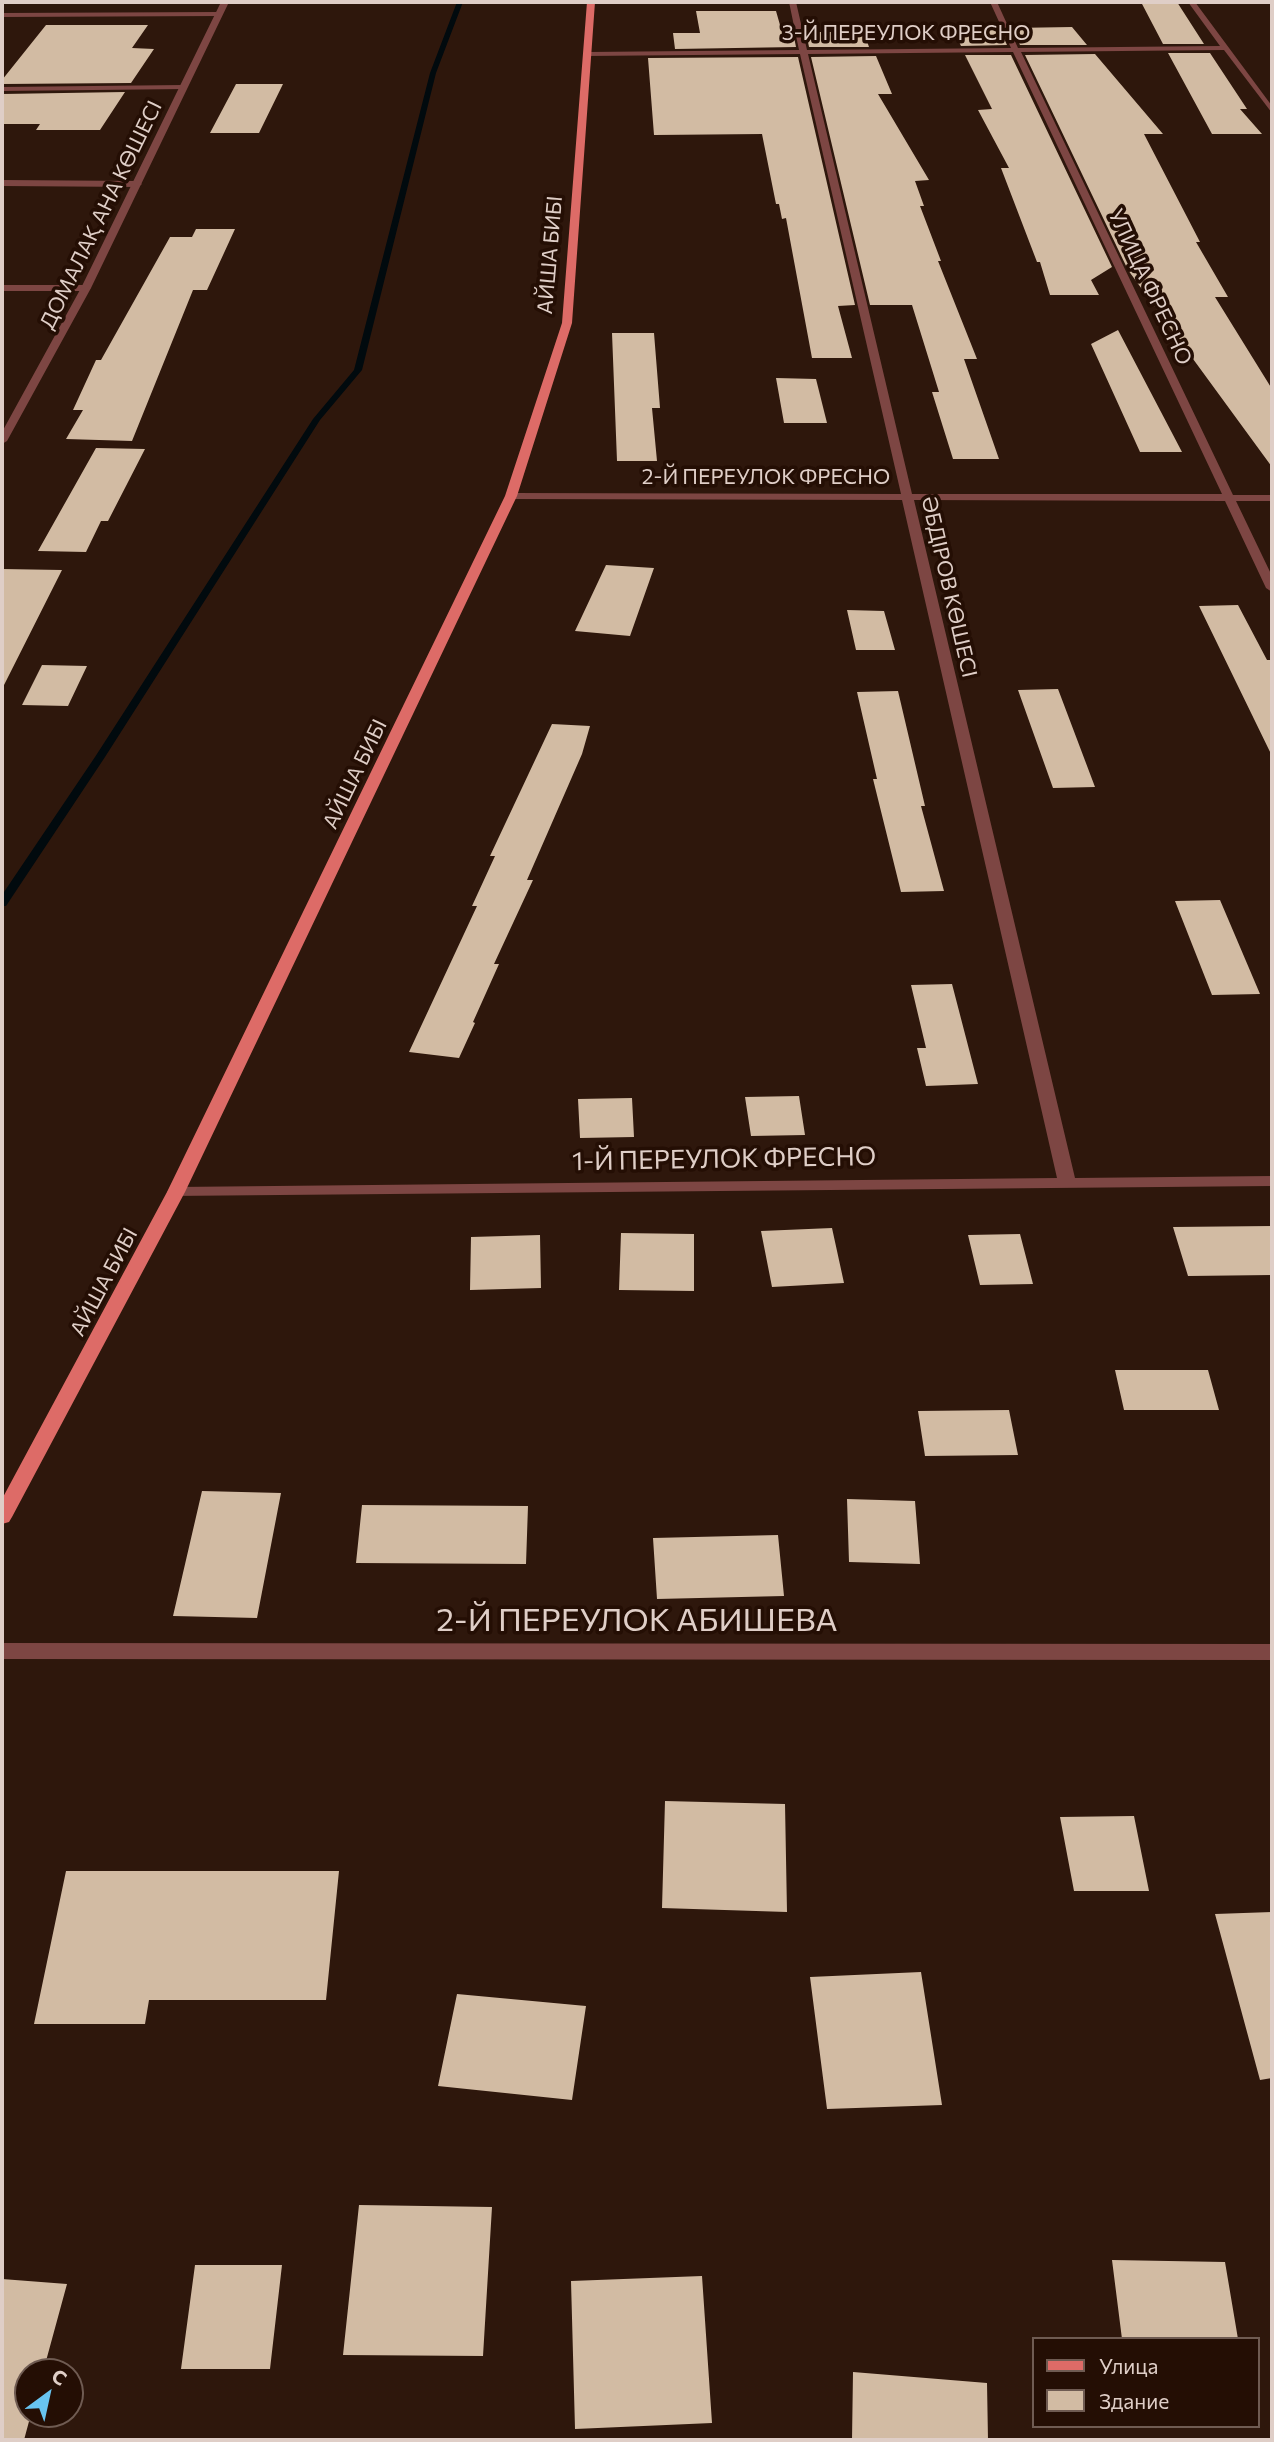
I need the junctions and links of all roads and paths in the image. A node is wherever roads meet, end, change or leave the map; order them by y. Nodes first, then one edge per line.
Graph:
1 (225, 2) edge
2 (591, 2) edge
3 (792, 2) edge
4 (993, 2) edge
5 (1192, 2) edge
6 (218, 14) junction
7 (2, 15) edge
8 (1226, 48) junction
9 (1016, 50) junction
10 (805, 51) junction
11 (587, 54) junction
12 (183, 87) junction
13 (2, 89) edge
14 (1272, 111) edge
15 (2, 183) edge
16 (138, 184) junction
17 (2, 288) edge
18 (86, 288) junction
19 (7, 423) edge
20 (2, 441) edge
21 (511, 495) junction
22 (908, 496) junction
23 (1229, 498) junction
24 (1272, 498) edge
25 (1272, 587) edge
26 (1272, 1181) edge
27 (1067, 1182) junction
28 (176, 1192) junction
29 (2, 1517) edge
30 (2, 1651) edge
31 (1272, 1653) edge

1 - 6 street, ДОМАЛАҚ АНА КӨШЕСІ
2 - 11 main road, АЙША БИБІ
3 - 10 street, ӘБДІРОВ КӨШЕСІ
4 - 9 street, УЛИЦА ФРЕСНО
5 - 8 street
6 - 7 street
6 - 12 street, ДОМАЛАҚ АНА КӨШЕСІ
8 - 9 street, 3-Й ПЕРЕУЛОК ФРЕСНО
8 - 14 street
9 - 10 street, 3-Й ПЕРЕУЛОК ФРЕСНО
9 - 23 street, УЛИЦА ФРЕСНО
10 - 11 street, 3-Й ПЕРЕУЛОК ФРЕСНО
10 - 22 street, ӘБДІРОВ КӨШЕСІ
11 - 21 main road, АЙША БИБІ
12 - 13 street
12 - 16 street, ДОМАЛАҚ АНА КӨШЕСІ
15 - 16 street
16 - 18 street, ДОМАЛАҚ АНА КӨШЕСІ
17 - 18 street
18 - 19 street, ДОМАЛАҚ АНА КӨШЕСІ
19 - 20 street, ДОМАЛАҚ АНА КӨШЕСІ
21 - 22 street, 2-Й ПЕРЕУЛОК ФРЕСНО
21 - 28 main road, АЙША БИБІ
22 - 23 street, 2-Й ПЕРЕУЛОК ФРЕСНО
22 - 27 street, ӘБДІРОВ КӨШЕСІ
23 - 24 street, 2-Й ПЕРЕУЛОК ФРЕСНО
23 - 25 street, УЛИЦА ФРЕСНО
26 - 27 street, 1-Й ПЕРЕУЛОК ФРЕСНО
27 - 28 street, 1-Й ПЕРЕУЛОК ФРЕСНО
28 - 29 main road, АЙША БИБІ
30 - 31 street, 2-Й ПЕРЕУЛОК АБИШЕВА

